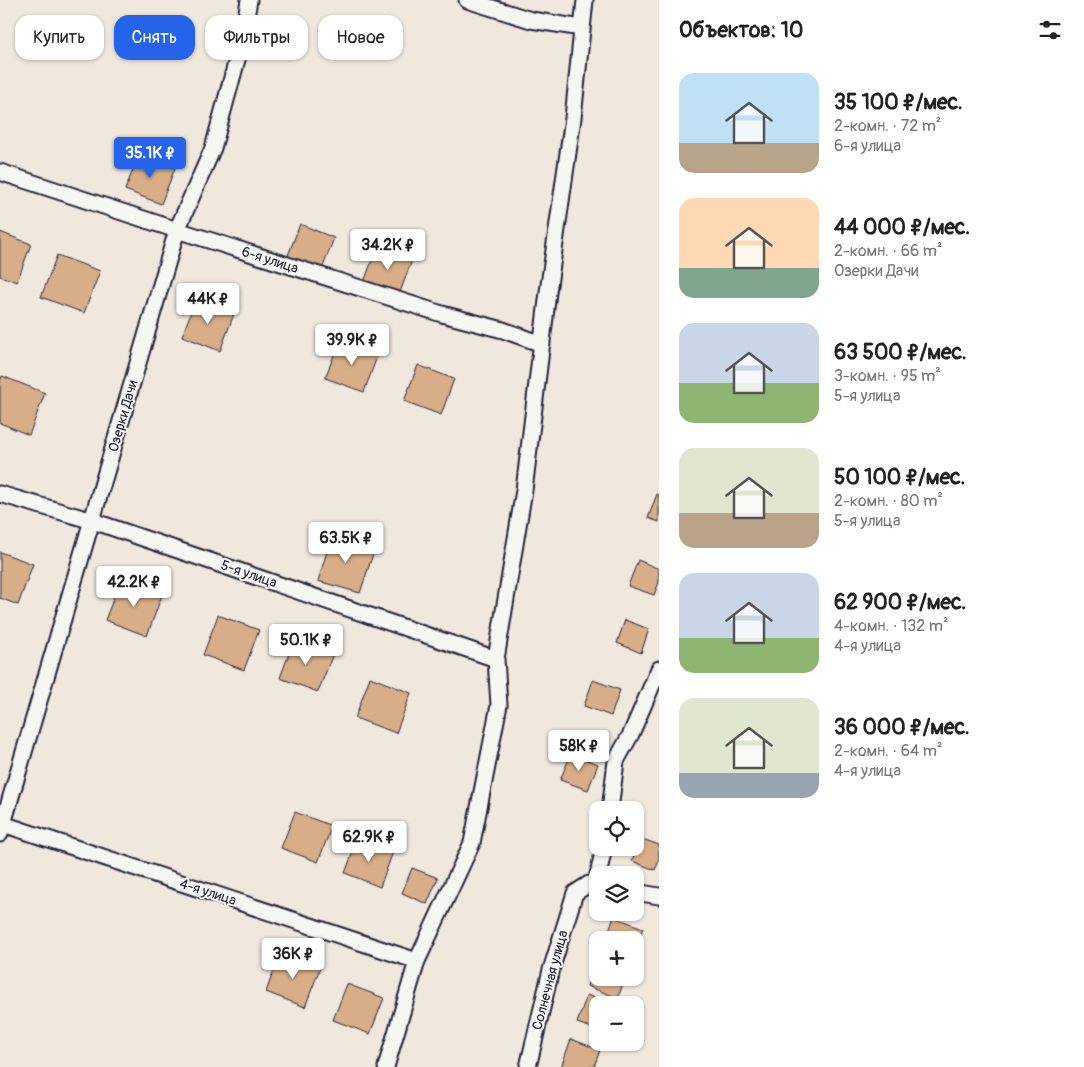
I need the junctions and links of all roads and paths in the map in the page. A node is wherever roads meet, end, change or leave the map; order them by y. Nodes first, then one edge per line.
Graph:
1 (249, 0) edge
2 (467, 0) edge
3 (585, 0) edge
4 (582, 28) junction
5 (0, 172) edge
6 (177, 230) junction
7 (542, 344) junction
8 (0, 494) edge
9 (93, 521) junction
10 (496, 659) junction
11 (659, 669) edge
12 (611, 801) edge
13 (1, 827) edge
14 (589, 884) edge
15 (644, 894) edge
16 (659, 896) edge
17 (417, 961) junction
18 (386, 1067) edge
19 (528, 1067) edge

1 - 6 street, Озерки Дачи
2 - 4 street
3 - 4 street
4 - 7 street
5 - 6 street, 6-я улица
6 - 7 street, 6-я улица
6 - 9 street, Озерки Дачи
7 - 10 street
8 - 9 street, 5-я улица
9 - 10 street, 5-я улица
9 - 13 street, Озерки Дачи
10 - 17 street
11 - 12 street
13 - 17 street, 4-я улица
14 - 19 street, Солнечная улица
15 - 16 street
17 - 18 street

